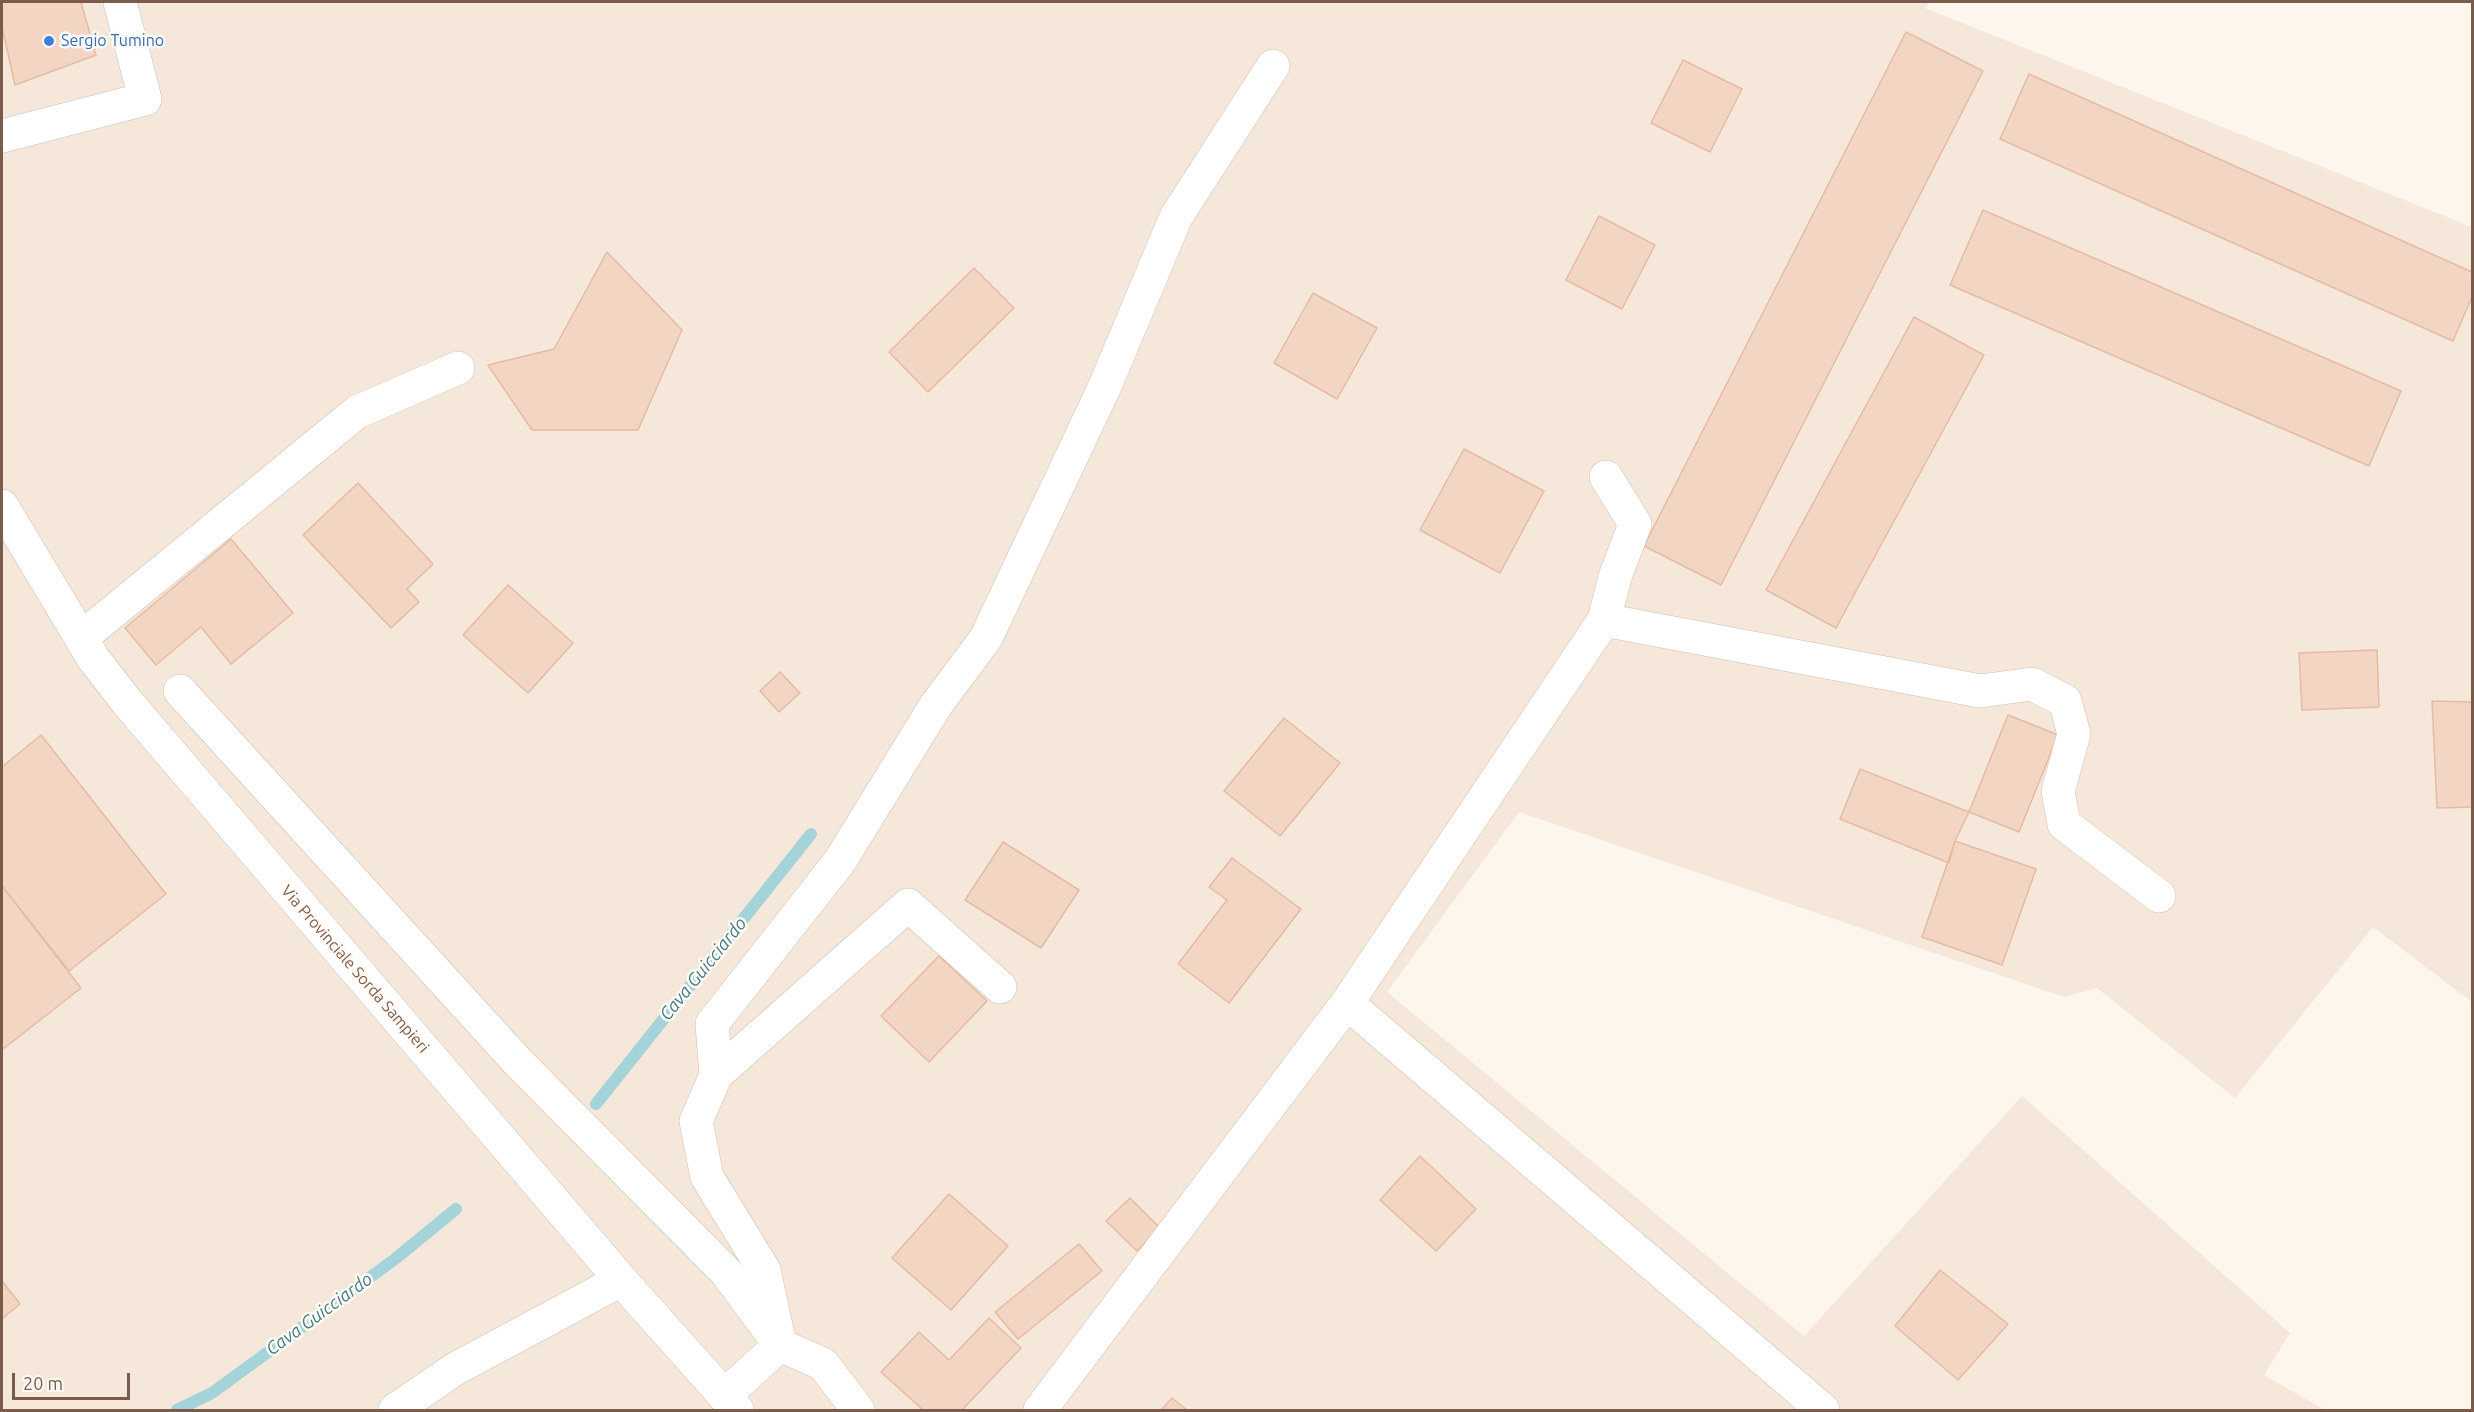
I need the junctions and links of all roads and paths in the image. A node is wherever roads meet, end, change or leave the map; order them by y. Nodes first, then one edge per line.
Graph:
1 (120, 2) edge
2 (1273, 66) dead end
3 (2, 136) edge
4 (458, 368) dead end
5 (1606, 477) dead end
6 (2, 506) edge
7 (1605, 620) junction
8 (81, 638) junction
9 (180, 692) dead end
10 (2159, 896) dead end
11 (1000, 987) dead end
12 (1347, 1003) junction
13 (716, 1076) junction
14 (621, 1280) junction
15 (780, 1345) junction
16 (731, 1403) edge
17 (395, 1410) edge
18 (858, 1410) edge
19 (1040, 1410) edge
20 (1823, 1410) edge

1 - 3 street
2 - 13 street
4 - 8 street
5 - 7 street
6 - 8 street, Via Provinciale Sorda Sampieri
7 - 10 street
7 - 12 street
8 - 14 street, Via Provinciale Sorda Sampieri
9 - 15 street
11 - 13 street
12 - 19 street
12 - 20 street
13 - 15 street
14 - 16 street, Via Provinciale Sorda Sampieri
14 - 17 street
15 - 16 street
15 - 18 street

